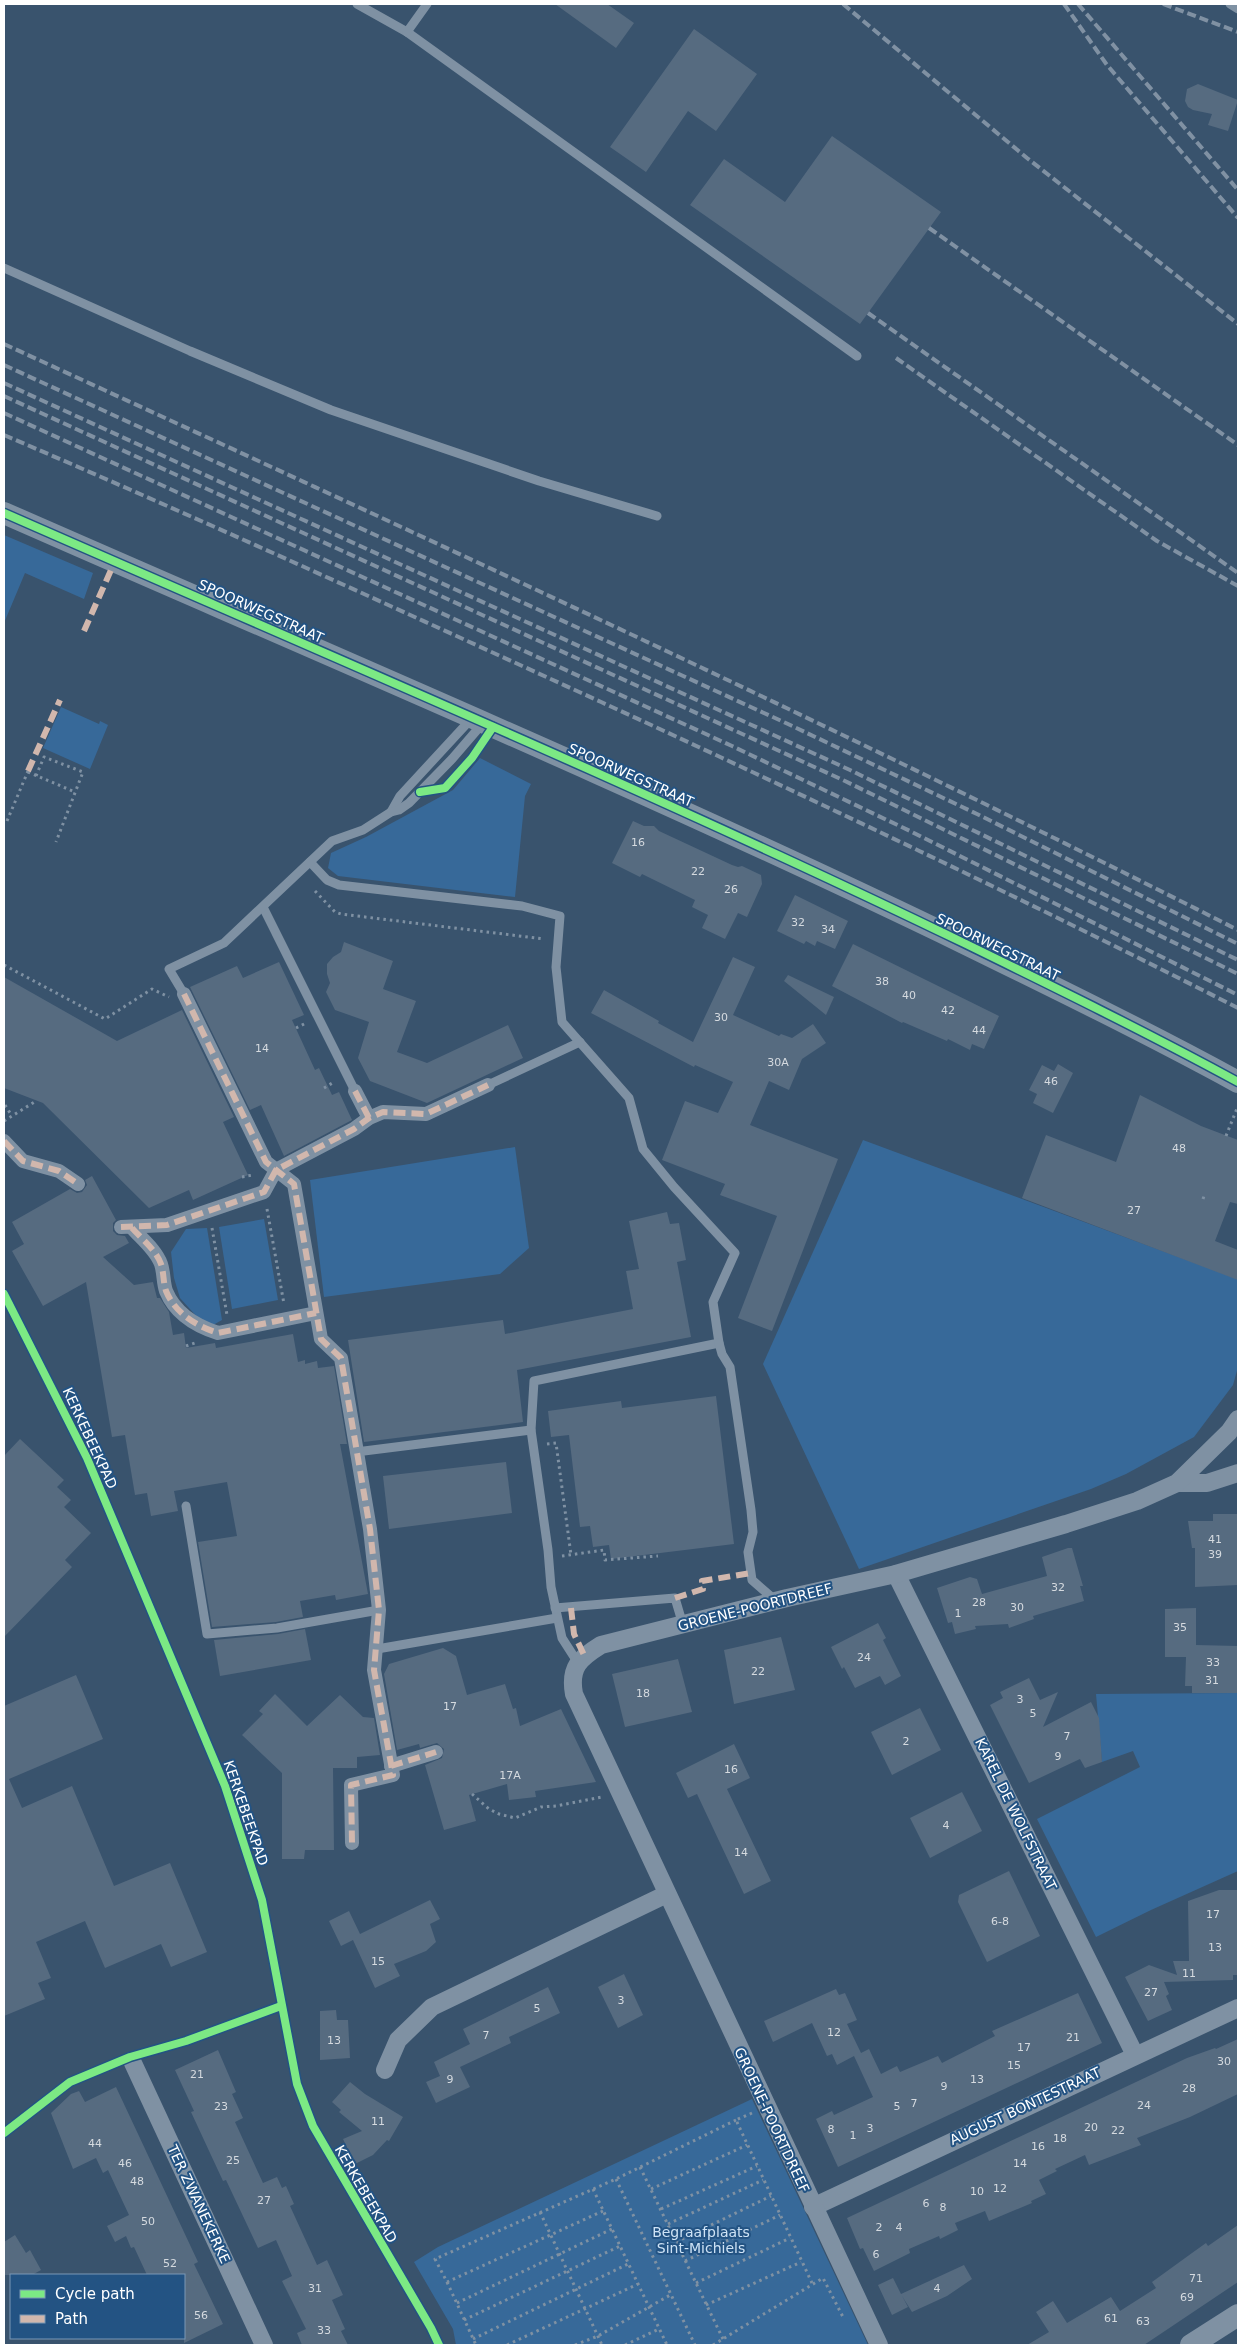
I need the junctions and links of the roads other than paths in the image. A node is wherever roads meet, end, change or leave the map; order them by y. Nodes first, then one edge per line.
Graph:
1 (357, 4) edge
2 (427, 4) edge
3 (1230, 4) edge
4 (1238, 9) edge
5 (407, 32) junction
6 (4, 268) edge
7 (856, 356) dead end
8 (4, 512) edge
9 (657, 516) dead end
10 (478, 720) junction
11 (391, 812) junction
12 (310, 862) junction
13 (263, 907) junction
14 (184, 994) joint
15 (580, 1042) junction
16 (1238, 1082) edge
17 (488, 1085) joint
18 (355, 1091) joint
19 (369, 1118) junction
20 (4, 1141) edge
21 (276, 1170) junction
22 (78, 1184) dead end
23 (316, 1313) junction
24 (719, 1344) junction
25 (531, 1430) junction
26 (1235, 1431) edge
27 (356, 1452) junction
28 (1238, 1473) edge
29 (1177, 1483) junction
30 (186, 1506) dead end
31 (896, 1574) junction
32 (776, 1601) junction
33 (555, 1608) junction
34 (379, 1610) junction
35 (557, 1618) junction
36 (683, 1625) junction
37 (377, 1649) junction
38 (578, 1664) junction
39 (436, 1752) dead end
40 (391, 1766) junction
41 (352, 1843) dead end
42 (667, 1894) junction
43 (1238, 2008) edge
44 (1135, 2054) junction
45 (133, 2063) dead end
46 (385, 2070) dead end
47 (813, 2207) junction
48 (1238, 2315) edge
49 (264, 2345) edge
50 (879, 2345) edge
51 (1191, 2345) edge

1 - 5 lane
2 - 5 lane
3 - 4 lane
5 - 7 lane
6 - 9 lane
8 - 10 street, SPOORWEGSTRAAT
10 - 11 lane
10 - 11 lane
10 - 16 street, SPOORWEGSTRAAT
11 - 12 lane
12 - 13 lane
12 - 15 lane
13 - 14 lane
13 - 18 lane
14 - 21 street
15 - 17 lane
15 - 24 lane
17 - 19 street
18 - 19 street
19 - 21 street
20 - 22 street
21 - 23 street
21 - 23 street
23 - 27 street
24 - 25 lane
24 - 32 lane
25 - 27 lane
25 - 33 lane
26 - 29 street, GROENE-POORTDREEF
27 - 34 street
28 - 29 street, GROENE-POORTDREEF
29 - 31 street, GROENE-POORTDREEF
30 - 34 lane
31 - 32 street, GROENE-POORTDREEF
31 - 44 street, KAREL DE WOLFSTRAAT
32 - 36 street, GROENE-POORTDREEF
33 - 35 lane
33 - 36 lane
34 - 37 street
35 - 37 lane
35 - 38 lane
36 - 38 street, GROENE-POORTDREEF
37 - 40 street
38 - 42 street, GROENE-POORTDREEF
39 - 40 street
40 - 41 street
42 - 46 street
42 - 47 street, GROENE-POORTDREEF
43 - 44 street, AUGUST BONTESTRAAT
44 - 47 street, AUGUST BONTESTRAAT
45 - 49 street, TER ZWANEKERKE
47 - 50 street, GROENE-POORTDREEF
48 - 51 street

